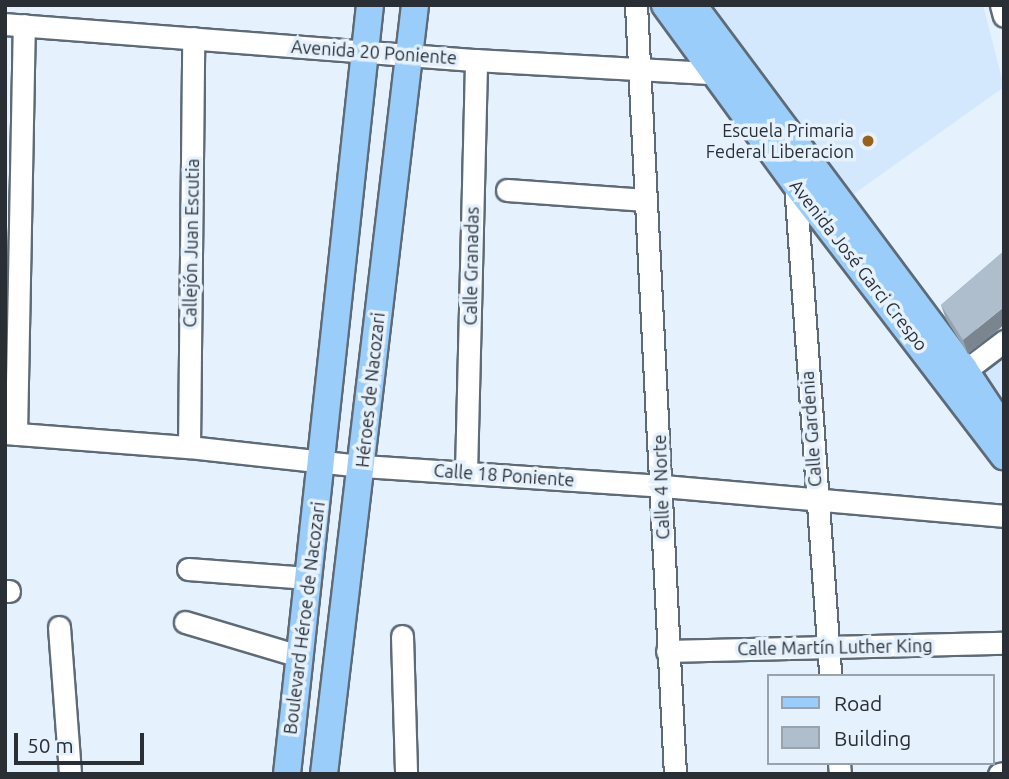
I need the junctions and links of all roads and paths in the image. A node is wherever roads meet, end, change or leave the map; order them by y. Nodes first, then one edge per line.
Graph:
1 (370, 5) edge
2 (415, 5) edge
3 (636, 5) edge
4 (665, 5) edge
5 (693, 5) edge
6 (1001, 5) edge
7 (1004, 16) edge
8 (15, 24) edge
9 (193, 38) junction
10 (365, 51) junction
11 (408, 54) junction
12 (476, 60) junction
13 (640, 70) junction
14 (730, 73) junction
15 (795, 183) junction
16 (507, 190) dead end
17 (646, 200) junction
18 (1004, 341) edge
19 (957, 376) junction
20 (1004, 429) edge
21 (11, 434) edge
22 (189, 447) junction
23 (1004, 456) edge
24 (323, 462) junction
25 (362, 466) junction
26 (466, 473) junction
27 (662, 486) junction
28 (815, 500) junction
29 (1004, 516) edge
30 (187, 569) dead end
31 (308, 578) junction
32 (186, 622) dead end
33 (59, 627) dead end
34 (402, 636) dead end
35 (1004, 643) edge
36 (827, 647) junction
37 (667, 651) junction
38 (299, 656) junction
39 (830, 674) edge
40 (70, 774) edge
41 (287, 774) edge
42 (324, 774) edge
43 (406, 774) edge
44 (675, 774) edge

1 - 10 main road
2 - 11 main road, Héroes de Nacozari
3 - 13 street, Calle 4 Norte
4 - 14 main road, Avenida José Garci Crespo
5 - 14 main road, Avenida José Garci Crespo
6 - 7 street
8 - 9 street, Avenida 20 Poniente
8 - 21 street
9 - 10 street, Avenida 20 Poniente
9 - 22 street, Callejón Juan Escutia
10 - 11 street, Avenida 20 Poniente
10 - 24 main road
11 - 12 street, Avenida 20 Poniente
11 - 25 main road, Héroes de Nacozari
12 - 13 street, Avenida 20 Poniente
12 - 26 street, Calle Granadas
13 - 14 street, Avenida 20 Poniente
13 - 17 street, Calle 4 Norte
14 - 15 main road, Avenida José Garci Crespo
14 - 19 main road, Avenida José Garci Crespo
15 - 19 main road, Avenida José Garci Crespo
15 - 28 street, Calle Gardenia
16 - 17 street
17 - 27 street, Calle 4 Norte
18 - 19 street
19 - 20 main road, Avenida José Garci Crespo
19 - 23 main road, Avenida José Garci Crespo
21 - 22 street, Calle 18 Poniente
22 - 24 street, Calle 18 Poniente
24 - 25 street, Calle 18 Poniente
24 - 31 main road, Boulevard Héroe de Nacozari
25 - 26 street, Calle 18 Poniente
25 - 42 main road, Héroes de Nacozari
26 - 27 street, Calle 18 Poniente
27 - 28 street, Calle 18 Poniente
27 - 37 street, Calle 4 Norte
28 - 29 street, Calle 18 Poniente
28 - 36 street, Calle Gardenia
30 - 31 street
31 - 38 main road, Boulevard Héroe de Nacozari
32 - 38 street
33 - 40 street
34 - 43 street
35 - 36 street, Calle Martín Luther King
36 - 37 street, Calle Martín Luther King
36 - 39 street, Calle Gardenia
37 - 44 street, Calle 4 Norte
38 - 41 main road, Boulevard Héroe de Nacozari

